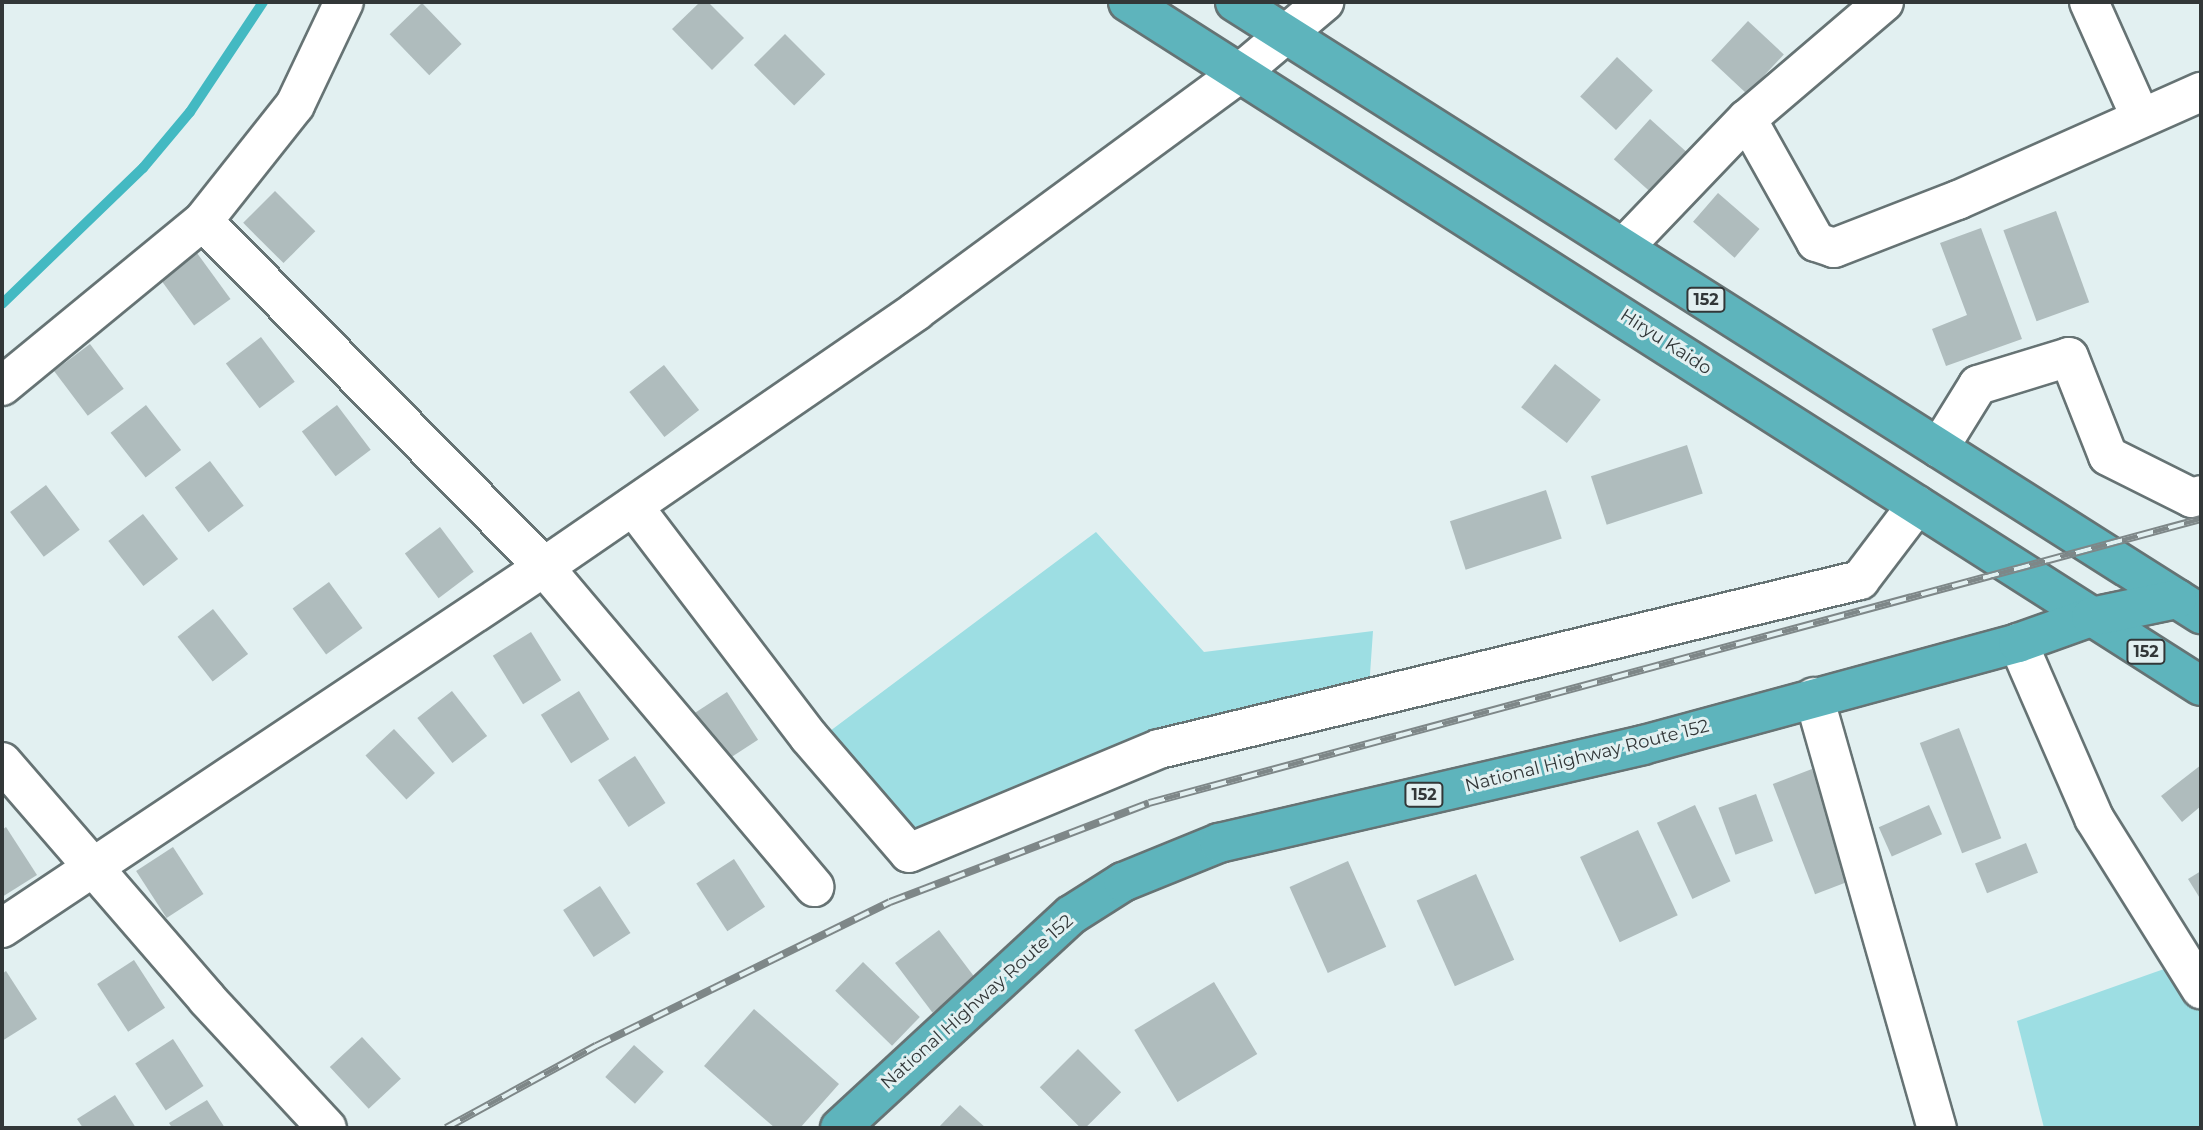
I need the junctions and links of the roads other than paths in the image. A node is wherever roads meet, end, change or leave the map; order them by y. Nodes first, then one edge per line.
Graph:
1 (344, 2) edge
2 (1128, 2) edge
3 (1235, 2) edge
4 (1324, 2) edge
5 (1884, 2) edge
6 (2089, 2) edge
7 (1286, 32) junction
8 (1241, 72) junction
9 (2201, 92) edge
10 (2141, 118) junction
11 (1746, 119) junction
12 (203, 221) junction
13 (1625, 247) junction
14 (2, 386) edge
15 (1938, 448) junction
16 (2201, 495) edge
17 (1917, 505) junction
18 (633, 506) junction
19 (544, 567) junction
20 (2189, 606) edge
21 (2091, 617) junction
22 (2018, 643) junction
23 (2201, 686) edge
24 (1814, 697) junction
25 (2, 761) edge
26 (96, 869) junction
27 (814, 887) dead end
28 (2, 928) edge
29 (2201, 989) edge
30 (327, 1128) edge
31 (840, 1128) edge
32 (1937, 1128) edge

1 - 12 street
2 - 8 highway, Hiryu Kaido / 152
3 - 7 highway, 152
4 - 7 street
5 - 11 street
6 - 10 street
7 - 8 street
7 - 13 highway, 152
8 - 17 highway, Hiryu Kaido / 152
8 - 18 street
9 - 10 street
10 - 11 street
11 - 13 street
12 - 14 street
12 - 19 street
13 - 15 highway, 152
15 - 16 street
15 - 20 highway, 152
17 - 18 street
17 - 21 highway, Hiryu Kaido / 152
18 - 19 street
19 - 26 street
19 - 27 street
20 - 21 highway, 152
21 - 22 highway, National Highway Route 152 / 152
21 - 23 highway, Hiryu Kaido / 152
22 - 24 highway, National Highway Route 152 / 152
22 - 29 street
24 - 31 highway, National Highway Route 152 / 152
24 - 32 street
25 - 26 street
26 - 28 street
26 - 30 street

